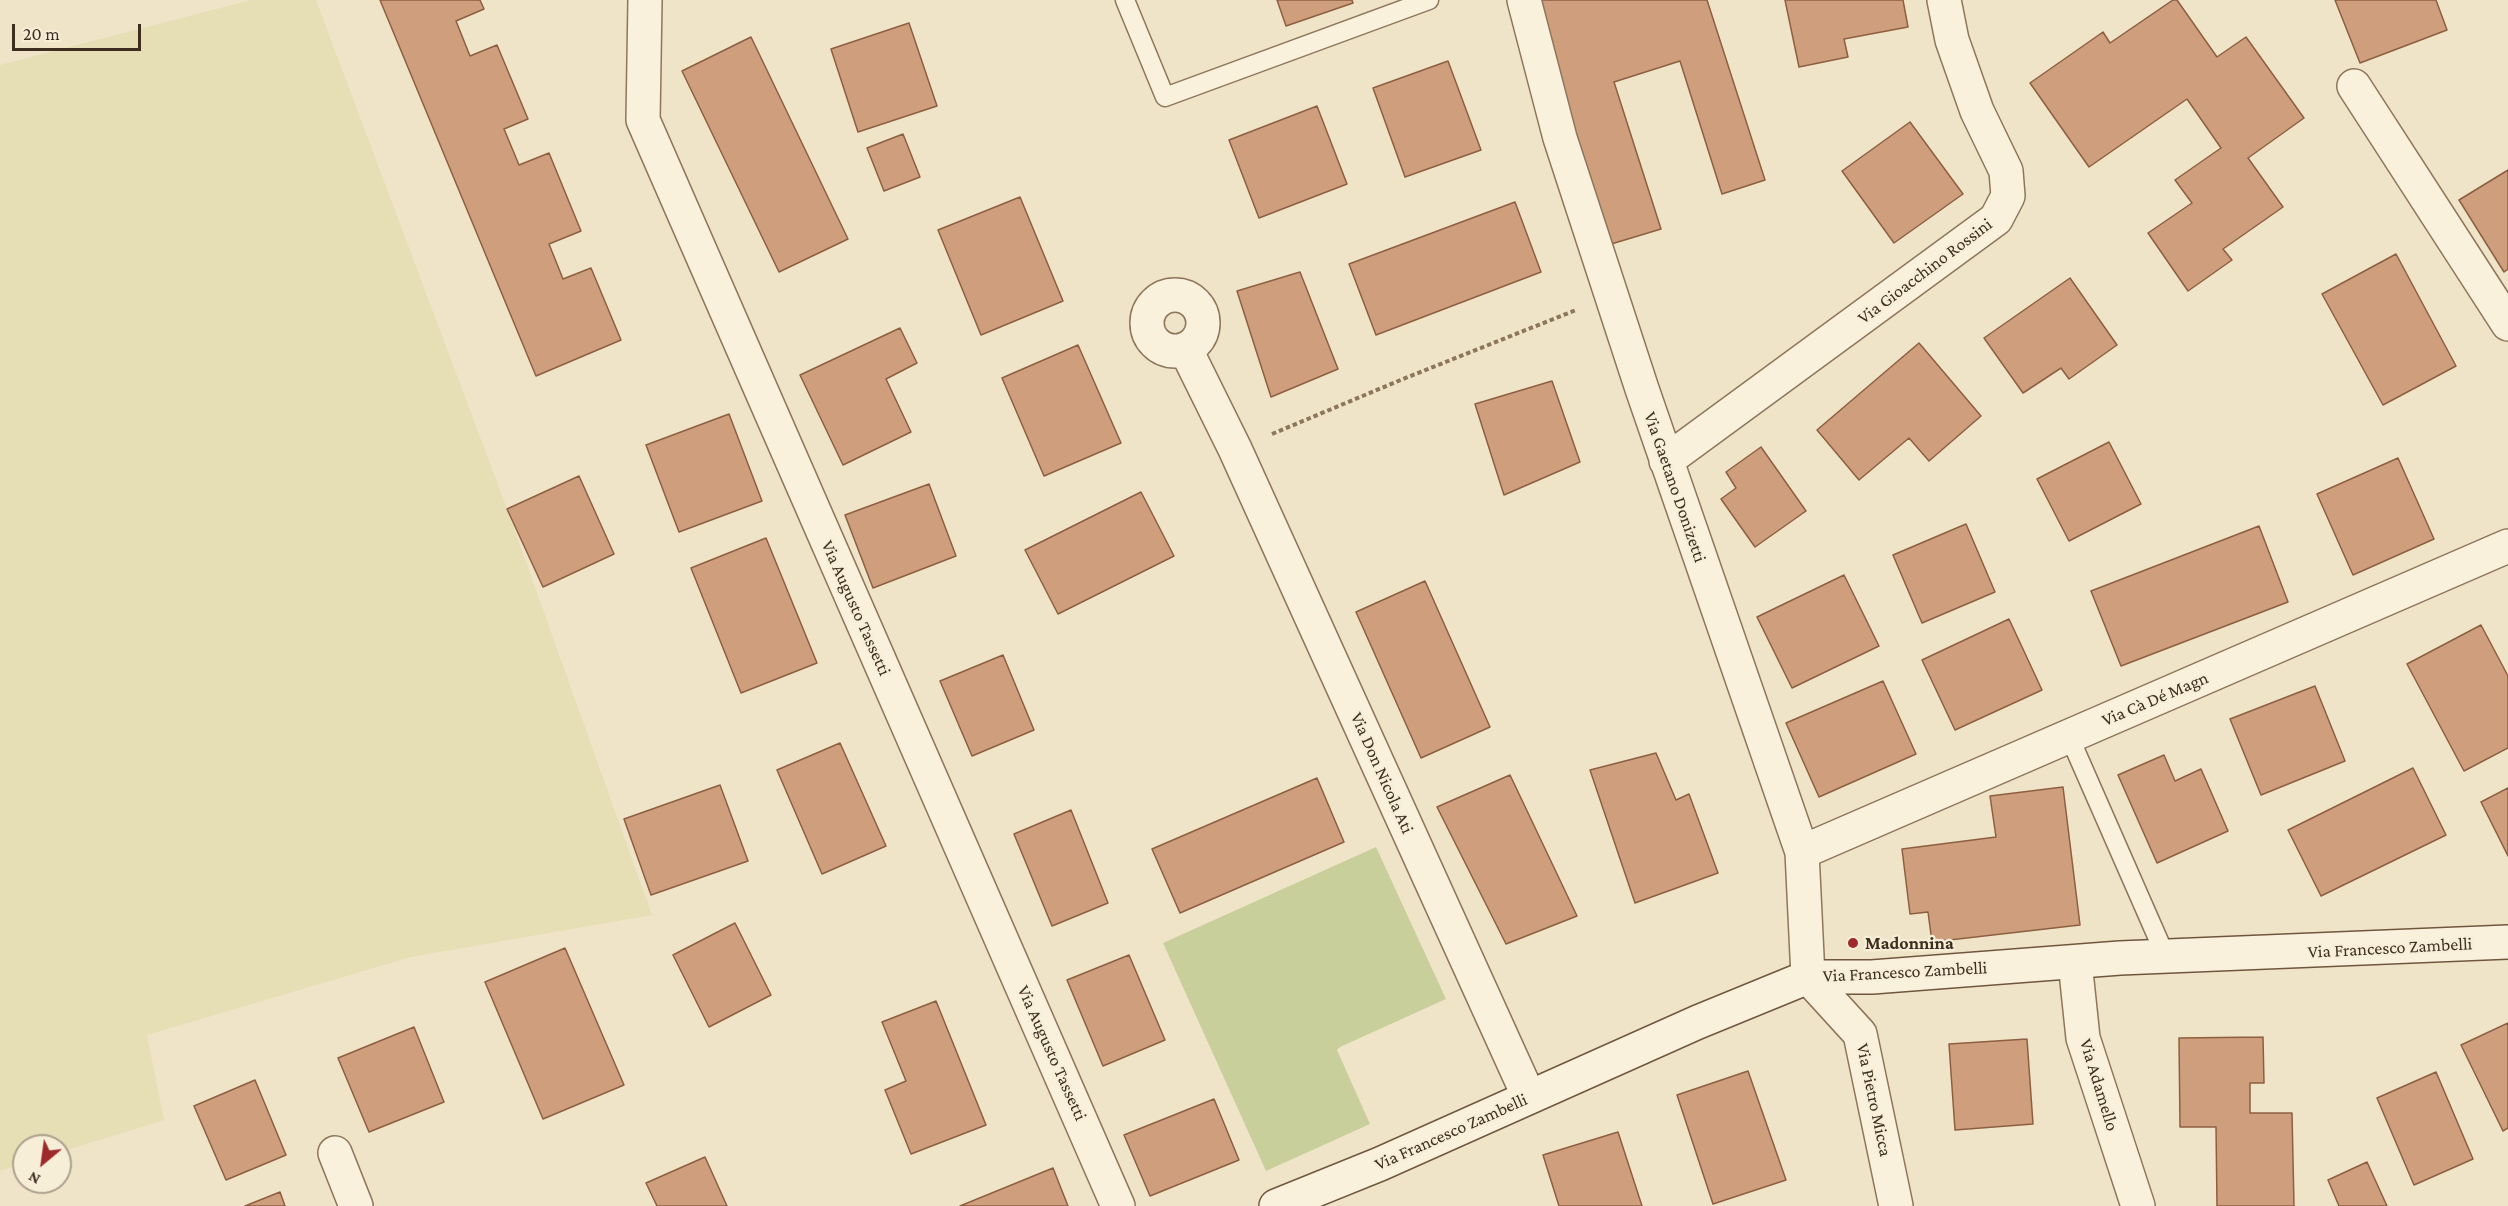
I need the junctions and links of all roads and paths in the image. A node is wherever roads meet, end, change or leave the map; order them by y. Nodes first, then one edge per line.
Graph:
1 (645, 0) edge
2 (1125, 0) edge
3 (1429, 0) edge
4 (1524, 0) edge
5 (1944, 0) edge
6 (2354, 86) dead end
7 (1612, 296) junction
8 (2508, 324) edge
9 (1186, 350) dead end
10 (1235, 449) junction
11 (1666, 460) junction
12 (2508, 546) edge
13 (2069, 736) junction
14 (1802, 852) junction
15 (2508, 942) edge
16 (2166, 957) junction
17 (2075, 962) junction
18 (1808, 977) junction
19 (1529, 1097) junction
20 (335, 1153) dead end
21 (356, 1206) edge
22 (1118, 1206) edge
23 (1276, 1206) edge
24 (1896, 1206) edge
25 (2138, 1206) edge

1 - 22 street, Via Augusto Tassetti
2 - 3 lane
4 - 7 street, Via Gaetano Donizetti
5 - 11 street, Via Gioacchino Rossini
6 - 8 street
7 - 10 path
7 - 11 street, Via Gaetano Donizetti
9 - 10 street, Via Don Nicola Ati
10 - 19 street, Via Don Nicola Ati
11 - 14 street, Via Gaetano Donizetti
12 - 13 street, Via Cà Dé Magn
13 - 14 street, Via Cà Dé Magn
13 - 16 lane
14 - 18 street, Via Gaetano Donizetti
15 - 16 street, Via Francesco Zambelli
16 - 17 street, Via Francesco Zambelli
17 - 18 street, Via Francesco Zambelli
17 - 25 street, Via Adamello
18 - 19 street, Via Francesco Zambelli
18 - 24 street, Via Pietro Micca
19 - 23 street, Via Francesco Zambelli
20 - 21 street

